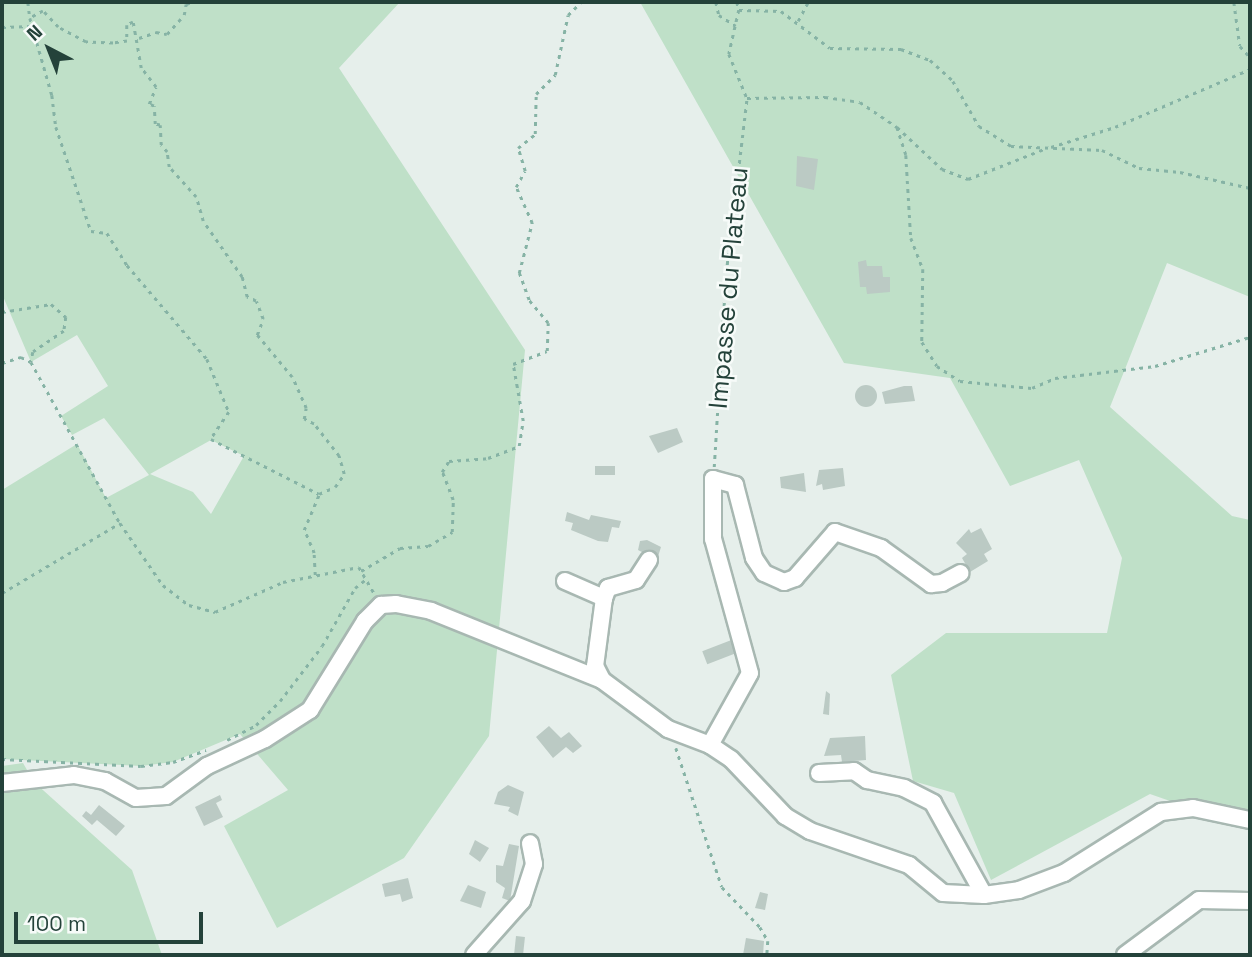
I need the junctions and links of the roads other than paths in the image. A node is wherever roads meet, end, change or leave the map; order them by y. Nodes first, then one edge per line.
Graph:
1 (649, 560) dead end
2 (961, 573) dead end
3 (565, 581) dead end
4 (604, 598) junction
5 (602, 680) junction
6 (710, 745) junction
7 (819, 773) dead end
8 (2, 783) edge
9 (1250, 820) edge
10 (530, 843) dead end
11 (984, 895) junction
12 (1250, 901) edge
13 (474, 955) edge
14 (1125, 955) edge

1 - 4 street
2 - 6 street
3 - 4 street
4 - 5 street
5 - 6 street
5 - 8 street
6 - 11 street
7 - 11 street
9 - 11 street
10 - 13 street
12 - 14 street

